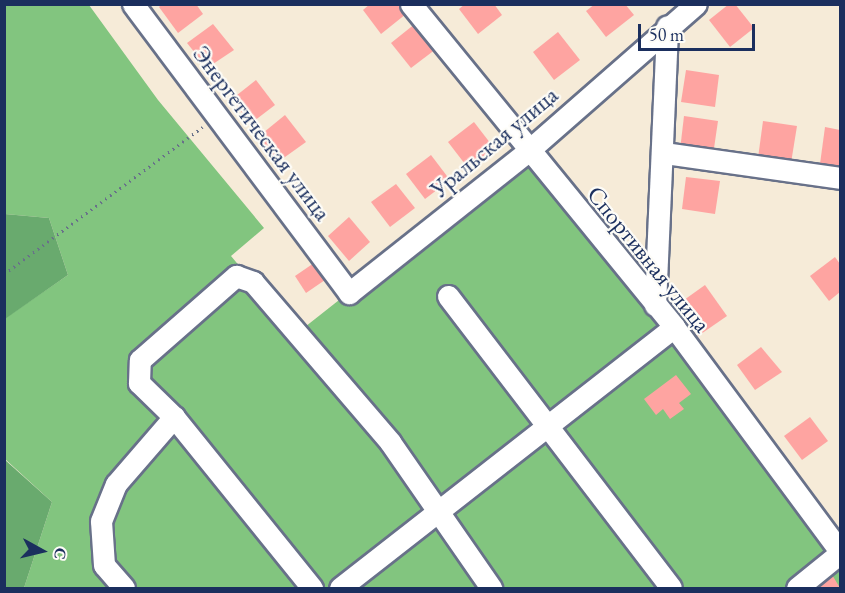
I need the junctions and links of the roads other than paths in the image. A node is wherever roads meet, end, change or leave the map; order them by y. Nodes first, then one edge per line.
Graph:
1 (133, 4) edge
2 (411, 4) edge
3 (696, 4) edge
4 (668, 26) junction
5 (528, 151) junction
6 (665, 153) junction
7 (840, 178) edge
8 (349, 293) joint
9 (448, 296) dead end
10 (655, 305) junction
11 (674, 327) junction
12 (174, 417) junction
13 (546, 425) junction
14 (436, 515) junction
15 (840, 552) edge
16 (124, 588) edge
17 (312, 588) edge
18 (340, 588) edge
19 (491, 588) edge
20 (671, 588) edge
21 (797, 588) edge

1 - 8 street, Энергетическая улица
2 - 5 street, Спортивная улица
3 - 4 street, Уральская улица
4 - 5 street, Уральская улица
4 - 6 street
5 - 8 street, Уральская улица
5 - 10 street, Спортивная улица
6 - 7 street
6 - 10 street
9 - 13 street
10 - 11 street, Спортивная улица
11 - 13 street
11 - 15 street, Спортивная улица
12 - 14 street
12 - 16 street
12 - 17 street
13 - 14 street
13 - 20 street
14 - 18 street
14 - 19 street
15 - 21 street

